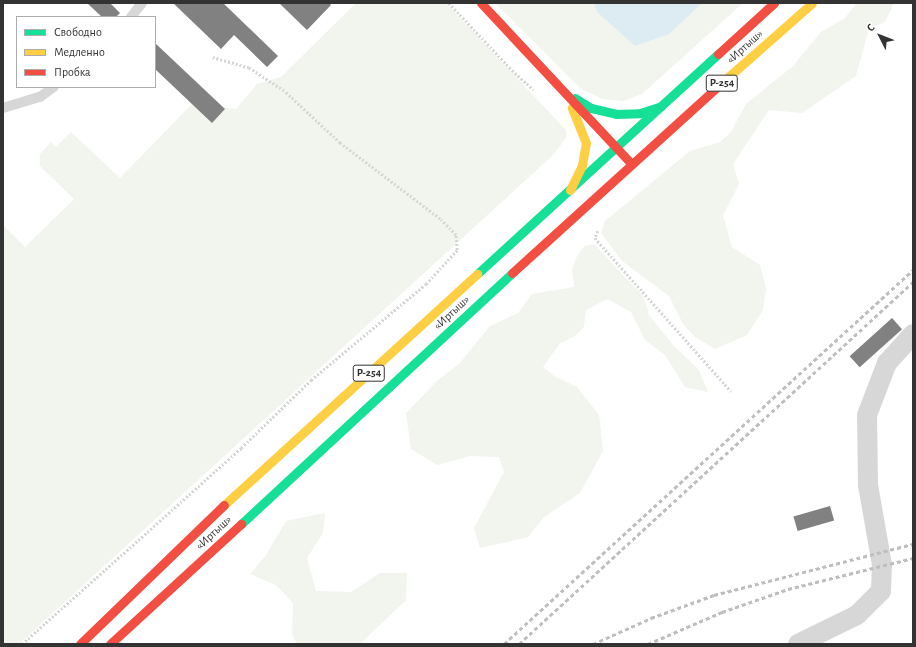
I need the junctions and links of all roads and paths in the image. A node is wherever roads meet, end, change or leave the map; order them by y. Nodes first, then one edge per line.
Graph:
1 (142, 3) edge
2 (449, 3) edge
3 (481, 3) edge
4 (774, 3) edge
5 (812, 3) edge
6 (132, 16) edge
7 (211, 57) dead end
8 (52, 88) edge
9 (565, 92) junction
10 (539, 94) dead end
11 (661, 106) junction
12 (3, 108) edge
13 (616, 148) junction
14 (631, 164) junction
15 (570, 190) junction
16 (598, 231) dead end
17 (913, 334) edge
18 (731, 391) dead end
19 (22, 644) edge
20 (80, 644) edge
21 (110, 644) edge
22 (798, 644) edge

1 - 6 lane
2 - 10 path
3 - 9 main road
4 - 11 main road, «Иртыш» / Р-254
5 - 14 main road, «Иртыш» / Р-254
7 - 19 path
8 - 12 lane
9 - 11 main road
9 - 13 main road
9 - 15 main road
11 - 13 main road, «Иртыш» / Р-254
13 - 14 main road
13 - 15 main road, «Иртыш» / Р-254
14 - 21 main road, «Иртыш» / Р-254
15 - 20 main road, «Иртыш» / Р-254
16 - 18 path
17 - 22 street

